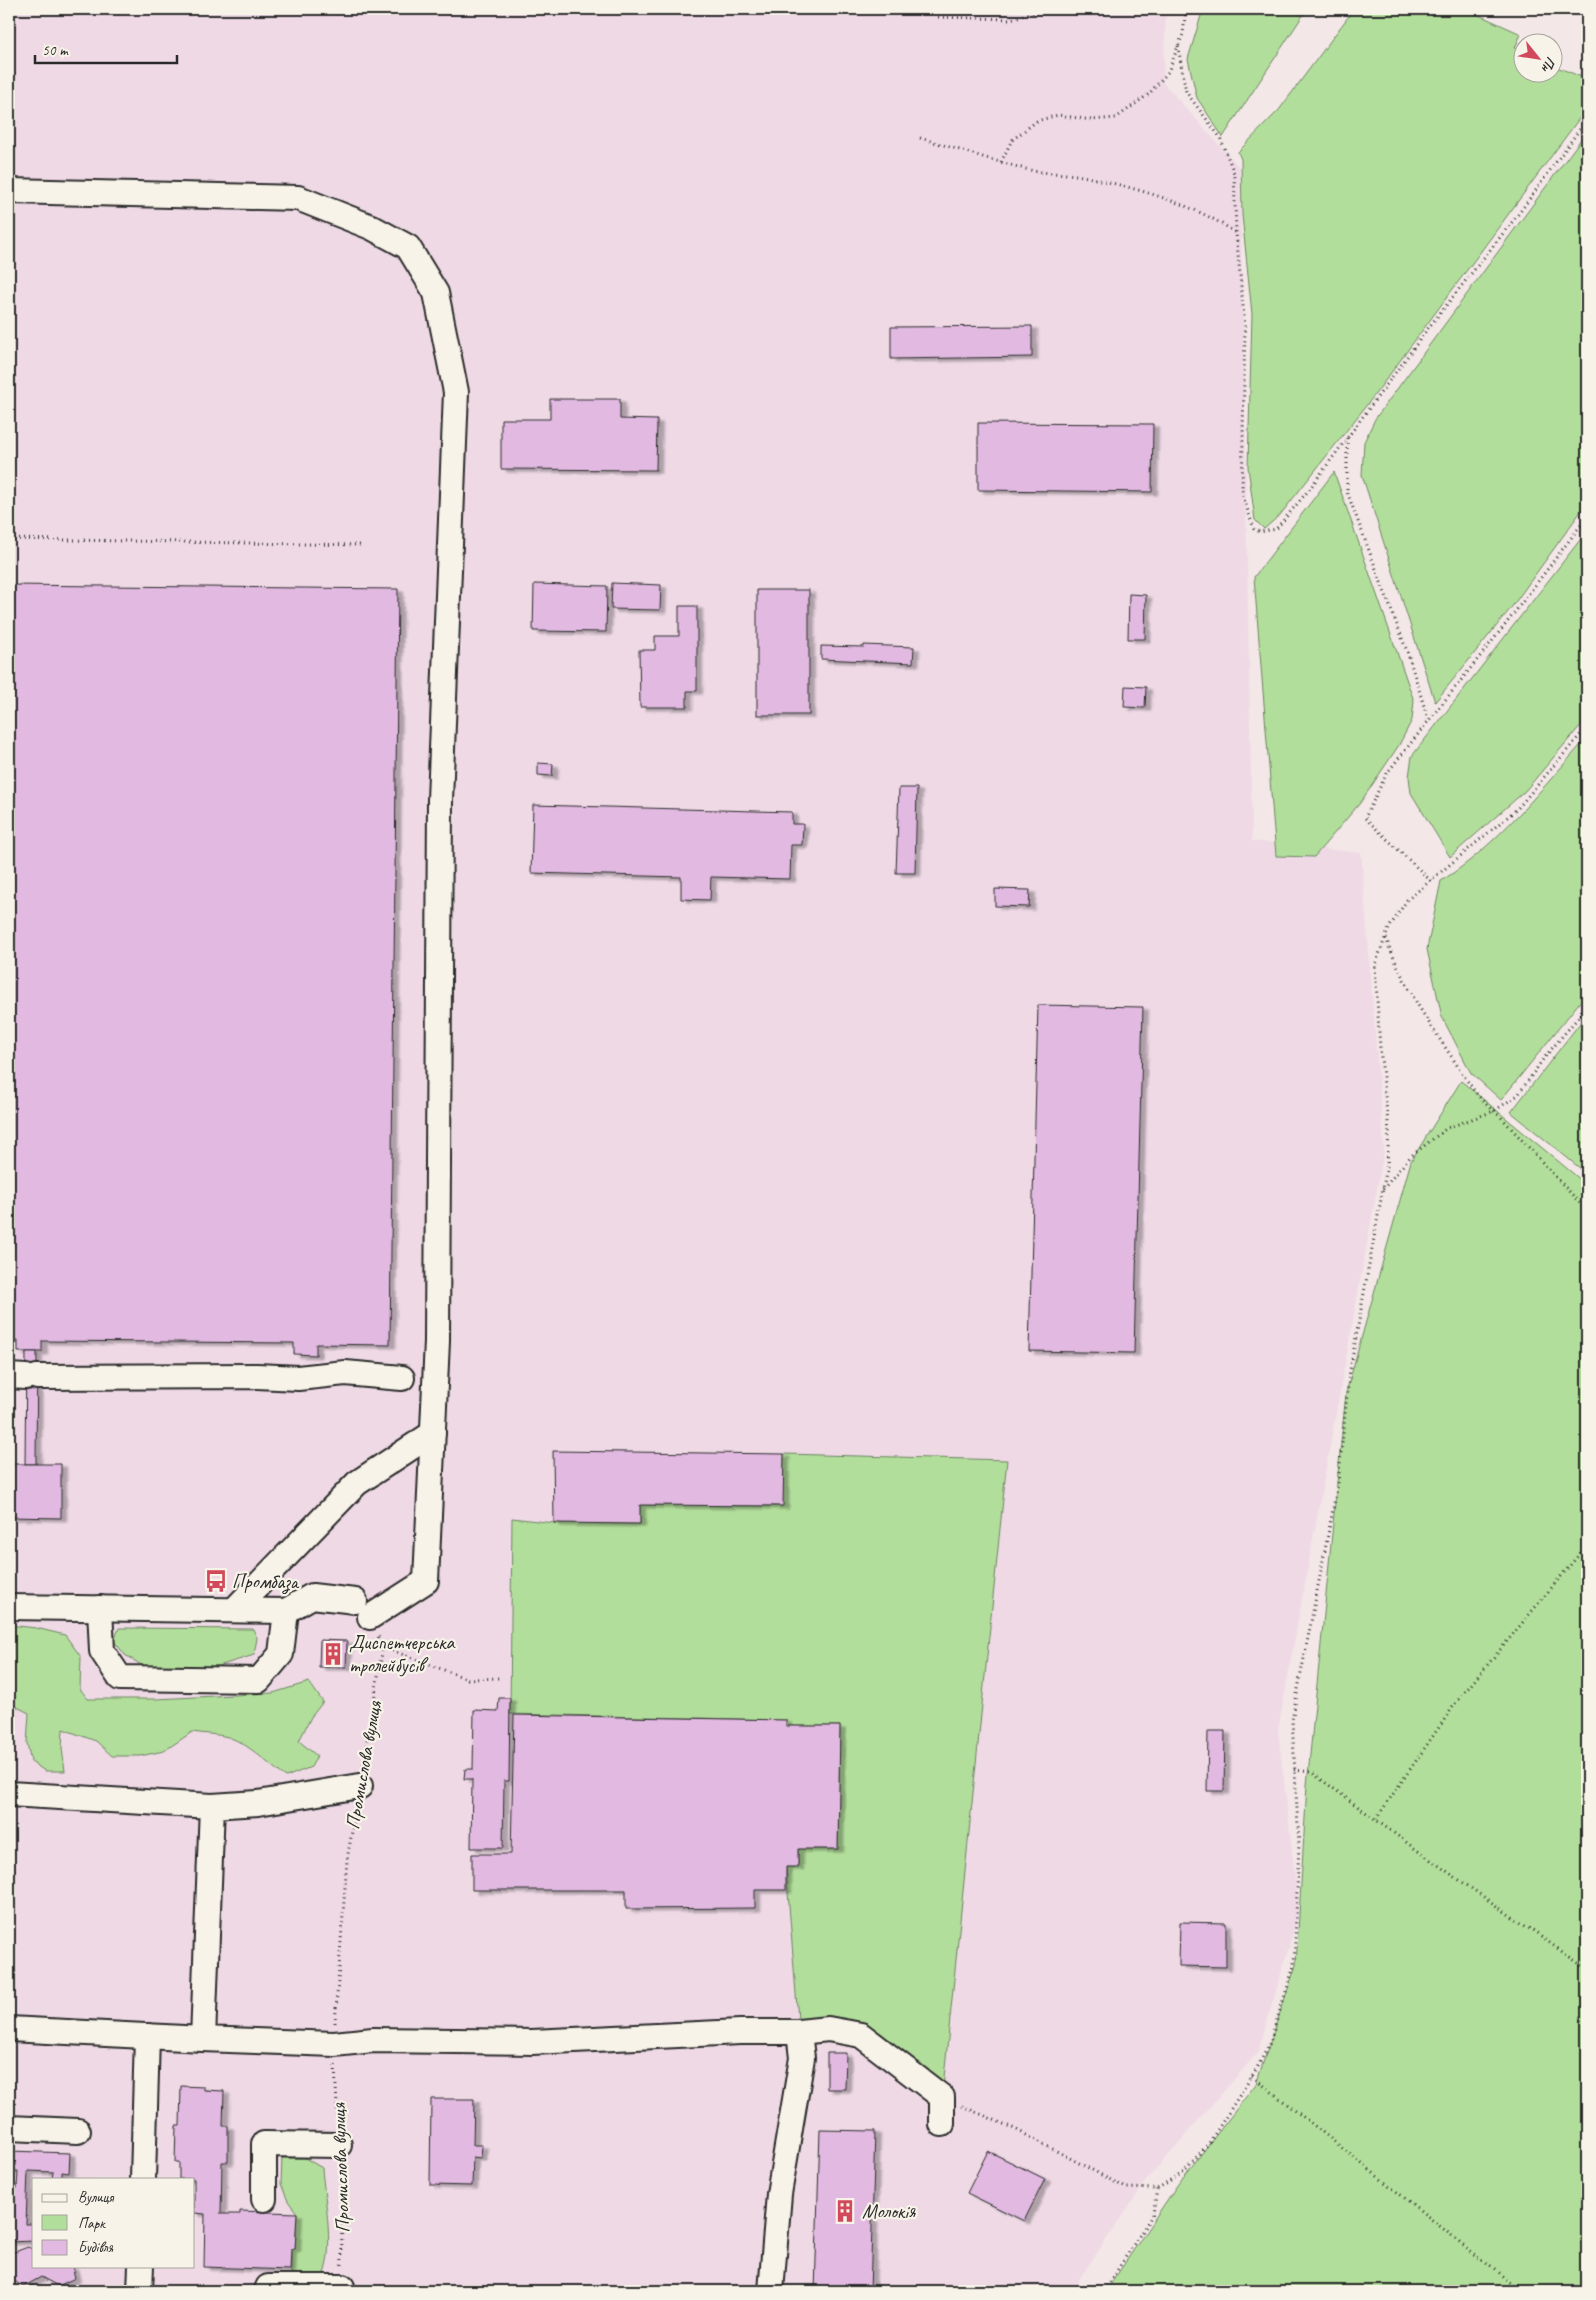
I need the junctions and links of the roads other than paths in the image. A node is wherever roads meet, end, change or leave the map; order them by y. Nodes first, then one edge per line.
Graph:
1 (9, 191) edge
2 (24, 1377) edge
3 (402, 1378) dead end
4 (433, 1433) junction
5 (9, 1607) edge
6 (100, 1608) junction
7 (234, 1610) junction
8 (286, 1611) junction
9 (360, 1786) road end
10 (9, 1794) edge
11 (212, 1806) junction
12 (9, 2029) edge
13 (798, 2032) junction
14 (147, 2036) junction
15 (203, 2039) junction
16 (942, 2124) dead end
17 (9, 2128) edge
18 (78, 2131) dead end
19 (340, 2145) road end
20 (142, 2178) edge
21 (264, 2199) dead end
22 (141, 2268) edge
23 (342, 2287) road end
24 (140, 2291) edge
25 (267, 2291) edge
26 (771, 2291) edge

1 - 4 street
2 - 3 street
4 - 7 street
4 - 8 street
5 - 6 street
6 - 7 street
6 - 8 street
7 - 8 street
9 - 11 street
10 - 11 street
11 - 15 street
12 - 14 street
13 - 15 street
13 - 16 street
13 - 26 street
14 - 15 street
14 - 20 street
17 - 18 street
19 - 21 street
22 - 24 street
23 - 25 street

